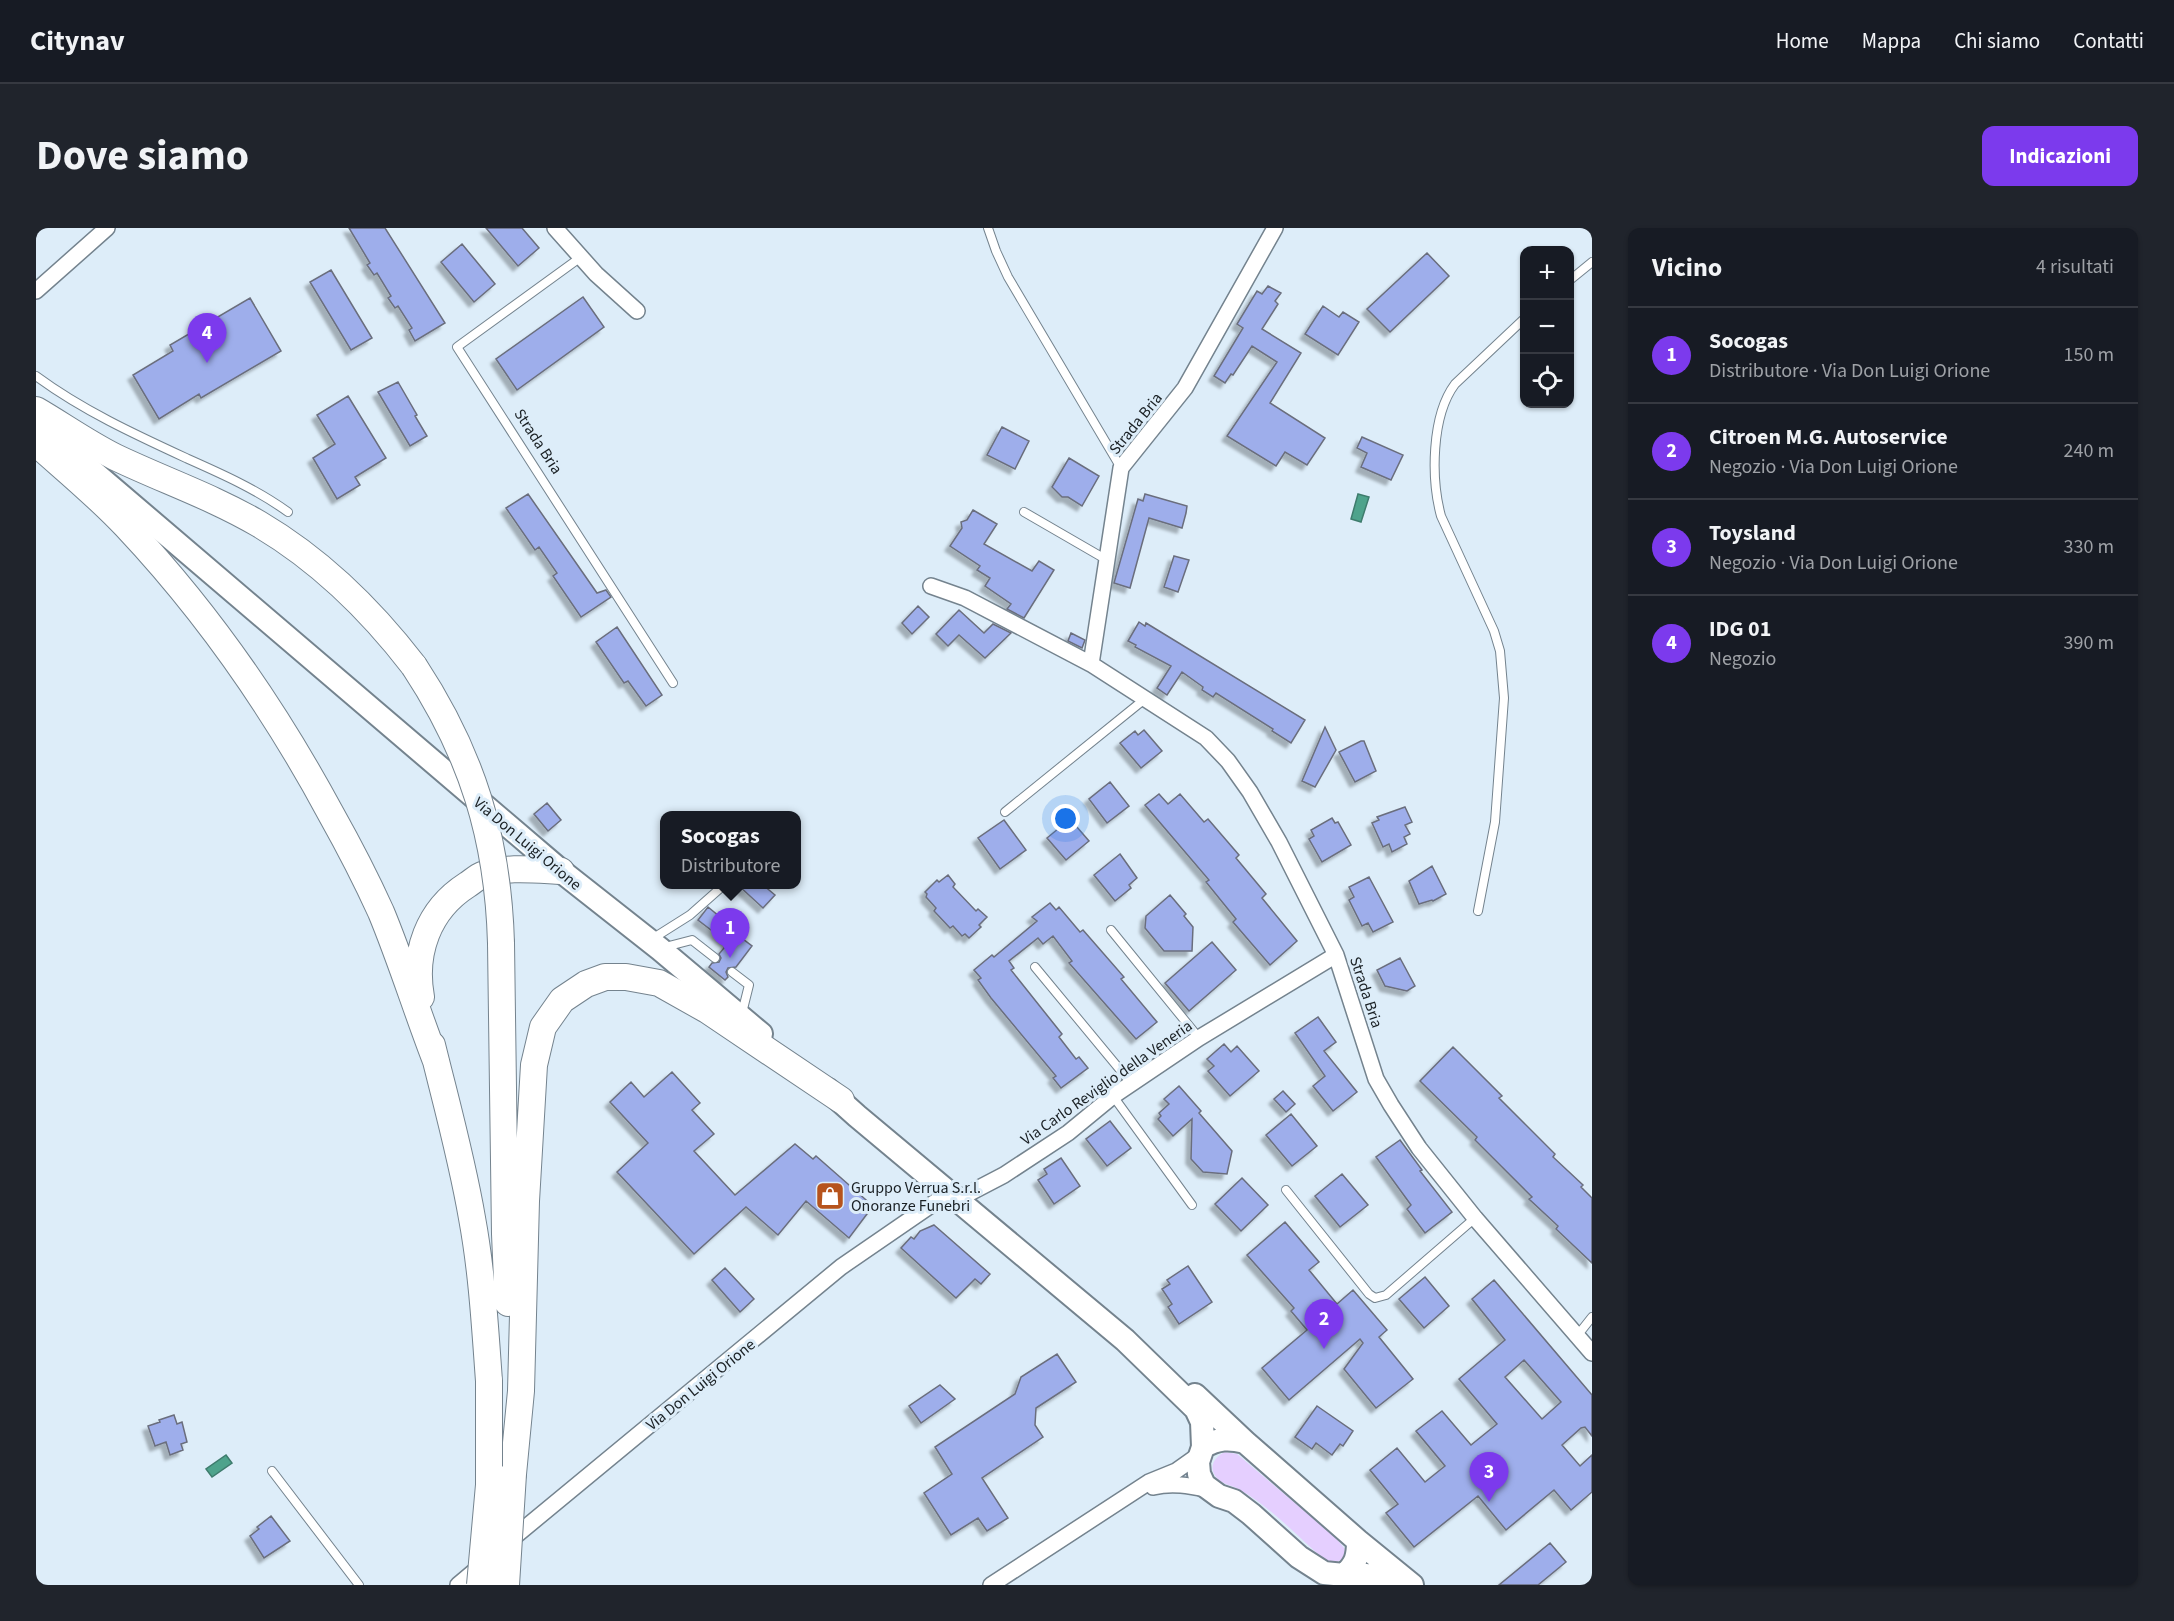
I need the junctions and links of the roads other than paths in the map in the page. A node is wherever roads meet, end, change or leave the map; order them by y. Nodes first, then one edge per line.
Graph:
1 (107, 228) edge
2 (555, 228) edge
3 (988, 228) edge
4 (1275, 228) edge
5 (581, 258) junction
6 (1592, 262) edge
7 (1574, 276) edge
8 (36, 291) edge
9 (637, 311) dead end
10 (1520, 323) edge
11 (36, 376) edge
12 (36, 410) edge
13 (36, 423) edge
14 (36, 441) edge
15 (1121, 468) junction
16 (111, 489) junction
17 (288, 512) dead end
18 (1024, 512) dead end
19 (1107, 560) junction
20 (931, 586) dead end
21 (1091, 664) junction
22 (673, 683) dead end
23 (1146, 698) junction
24 (1005, 812) dead end
25 (561, 871) junction
26 (720, 889) edge
27 (1478, 911) dead end
28 (1111, 930) dead end
29 (655, 945) junction
30 (1336, 956) junction
31 (716, 958) dead end
32 (1035, 967) dead end
33 (732, 972) dead end
34 (741, 1018) junction
35 (1199, 1038) junction
36 (436, 1061) junction
37 (1131, 1083) junction
38 (1113, 1096) junction
39 (841, 1100) junction
40 (1286, 1190) dead end
41 (954, 1196) junction
42 (1192, 1205) dead end
43 (1475, 1218) junction
44 (1592, 1317) edge
45 (1577, 1336) junction
46 (1125, 1340) junction
47 (1592, 1353) edge
48 (517, 1391) junction
49 (1245, 1442) junction
50 (1202, 1451) junction
51 (272, 1471) dead end
52 (1211, 1490) junction
53 (1132, 1492) junction
54 (1358, 1541) junction
55 (1344, 1575) junction
56 (359, 1585) edge
57 (458, 1585) edge
58 (480, 1585) edge
59 (506, 1585) edge
60 (991, 1585) edge
61 (1404, 1585) edge
62 (1412, 1585) edge

1 - 8 street
2 - 5 street
3 - 15 lane
4 - 15 street, Strada Bria
5 - 9 street
5 - 22 lane, Strada Bria
6 - 7 lane
10 - 27 lane
11 - 17 lane
12 - 48 highway, bridge
13 - 16 main road, Via Don Luigi Orione
14 - 16 main road, Via Don Luigi Orione
14 - 36 highway
15 - 19 street, Strada Bria
16 - 25 main road, Via Don Luigi Orione
18 - 19 lane
19 - 21 street, Strada Bria
20 - 21 street, Strada Bria
21 - 23 street, Strada Bria
23 - 24 lane
23 - 30 street, Strada Bria
25 - 29 main road, Via Don Luigi Orione
25 - 36 highway
26 - 29 lane
28 - 35 lane
29 - 31 lane
29 - 34 main road, Via Don Luigi Orione
30 - 35 street, Via Carlo Reviglio della Veneria
30 - 43 street, Strada Bria
32 - 37 lane
33 - 34 lane
34 - 39 main road, Via Don Luigi Orione
35 - 37 street, Via Carlo Reviglio della Veneria
36 - 58 highway, bridge
37 - 38 street, Via Carlo Reviglio della Veneria
38 - 41 street, Via Carlo Reviglio della Veneria
38 - 42 lane
39 - 41 main road, Via Don Luigi Orione
39 - 48 highway
40 - 43 lane
41 - 46 main road, Via Don Luigi Orione
41 - 57 street, Via Don Luigi Orione
43 - 45 street, Strada Bria
44 - 45 lane
45 - 47 street, Strada Bria
46 - 49 main road, Via Don Luigi Orione
46 - 50 main road, Via Don Luigi Orione
48 - 59 highway, bridge
49 - 50 main road
49 - 54 main road, Via Don Luigi Orione
50 - 52 main road, Via Don Luigi Orione
50 - 53 street
51 - 56 lane
52 - 53 street
52 - 55 main road
53 - 60 street
54 - 55 main road
54 - 62 main road, Via Don Luigi Orione
55 - 61 main road

